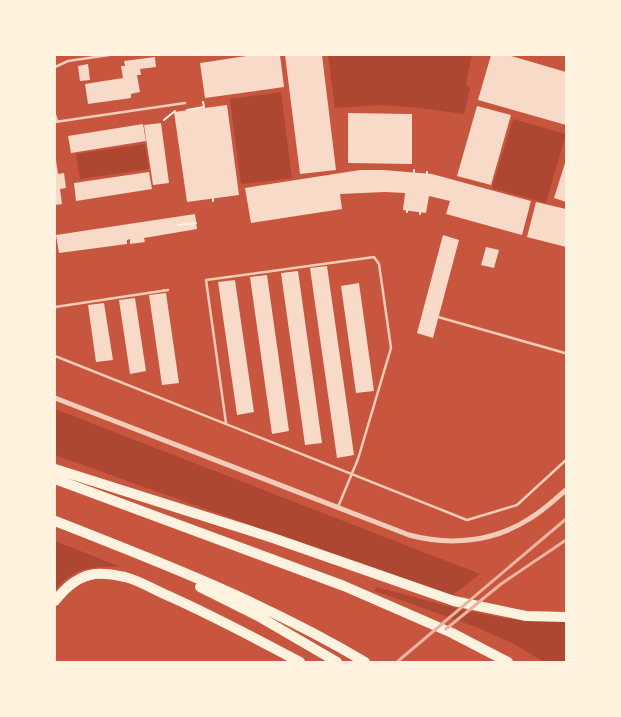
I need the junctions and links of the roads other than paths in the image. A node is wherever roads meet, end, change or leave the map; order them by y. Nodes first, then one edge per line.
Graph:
1 (109, 55) edge
2 (56, 65) edge
3 (185, 103) dead end
4 (55, 115) edge
5 (56, 121) edge
6 (168, 290) dead end
7 (55, 307) edge
8 (438, 317) dead end
9 (566, 353) edge
10 (55, 356) edge
11 (55, 398) edge
12 (226, 423) junction
13 (566, 460) edge
14 (55, 468) edge
15 (352, 475) junction
16 (55, 479) edge
17 (566, 490) edge
18 (338, 507) junction
19 (55, 521) edge
20 (112, 543) junction
21 (55, 601) edge
22 (566, 617) edge
23 (505, 660) edge
24 (300, 662) edge
25 (337, 662) edge
26 (366, 662) edge

1 - 2 lane
3 - 5 lane
4 - 5 lane
6 - 7 lane
8 - 9 lane
10 - 12 lane
11 - 18 street
12 - 15 lane
12 - 15 lane
13 - 15 lane
14 - 22 highway
15 - 18 lane
16 - 23 highway
17 - 18 street
19 - 20 highway
20 - 25 highway
20 - 26 highway
21 - 24 highway

